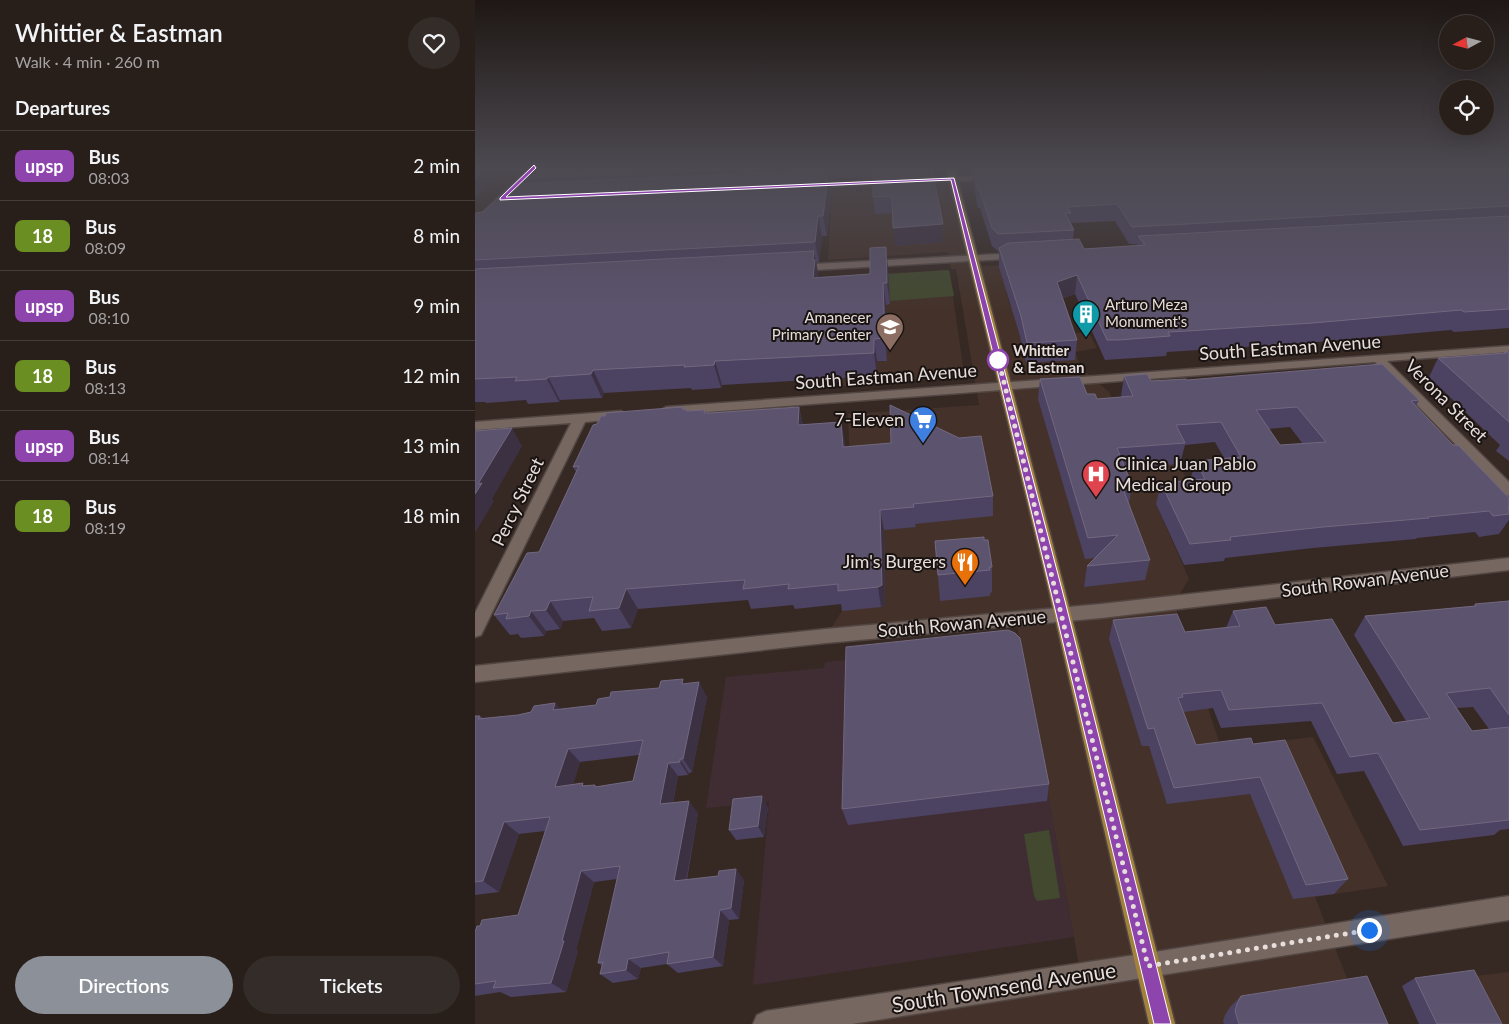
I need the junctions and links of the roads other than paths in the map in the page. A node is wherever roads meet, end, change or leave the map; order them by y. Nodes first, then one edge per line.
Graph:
1 (485, 215) edge
2 (962, 215) edge
3 (475, 225) edge
4 (1024, 256) edge
5 (973, 258) junction
6 (781, 269) edge
7 (1509, 349) edge
8 (1378, 359) junction
9 (1005, 386) junction
10 (658, 412) edge
11 (629, 414) edge
12 (580, 418) junction
13 (475, 426) edge
14 (1509, 491) edge
15 (1509, 564) edge
16 (1062, 615) junction
17 (475, 630) edge
18 (475, 674) edge
19 (1509, 908) edge
20 (1148, 966) junction
21 (766, 1024) edge
22 (1162, 1024) edge

1 - 3 street
2 - 5 main road
4 - 5 street
5 - 6 street
5 - 9 main road
7 - 8 street, South Eastman Avenue
8 - 9 street, South Eastman Avenue
8 - 14 street, Verona Street
9 - 10 street, South Eastman Avenue
9 - 16 main road
11 - 12 street
12 - 13 street
12 - 17 street, Percy Street
15 - 16 street, South Rowan Avenue
16 - 18 street, South Rowan Avenue
16 - 20 main road
19 - 20 street, South Townsend Avenue
20 - 21 street, South Townsend Avenue
20 - 22 main road

